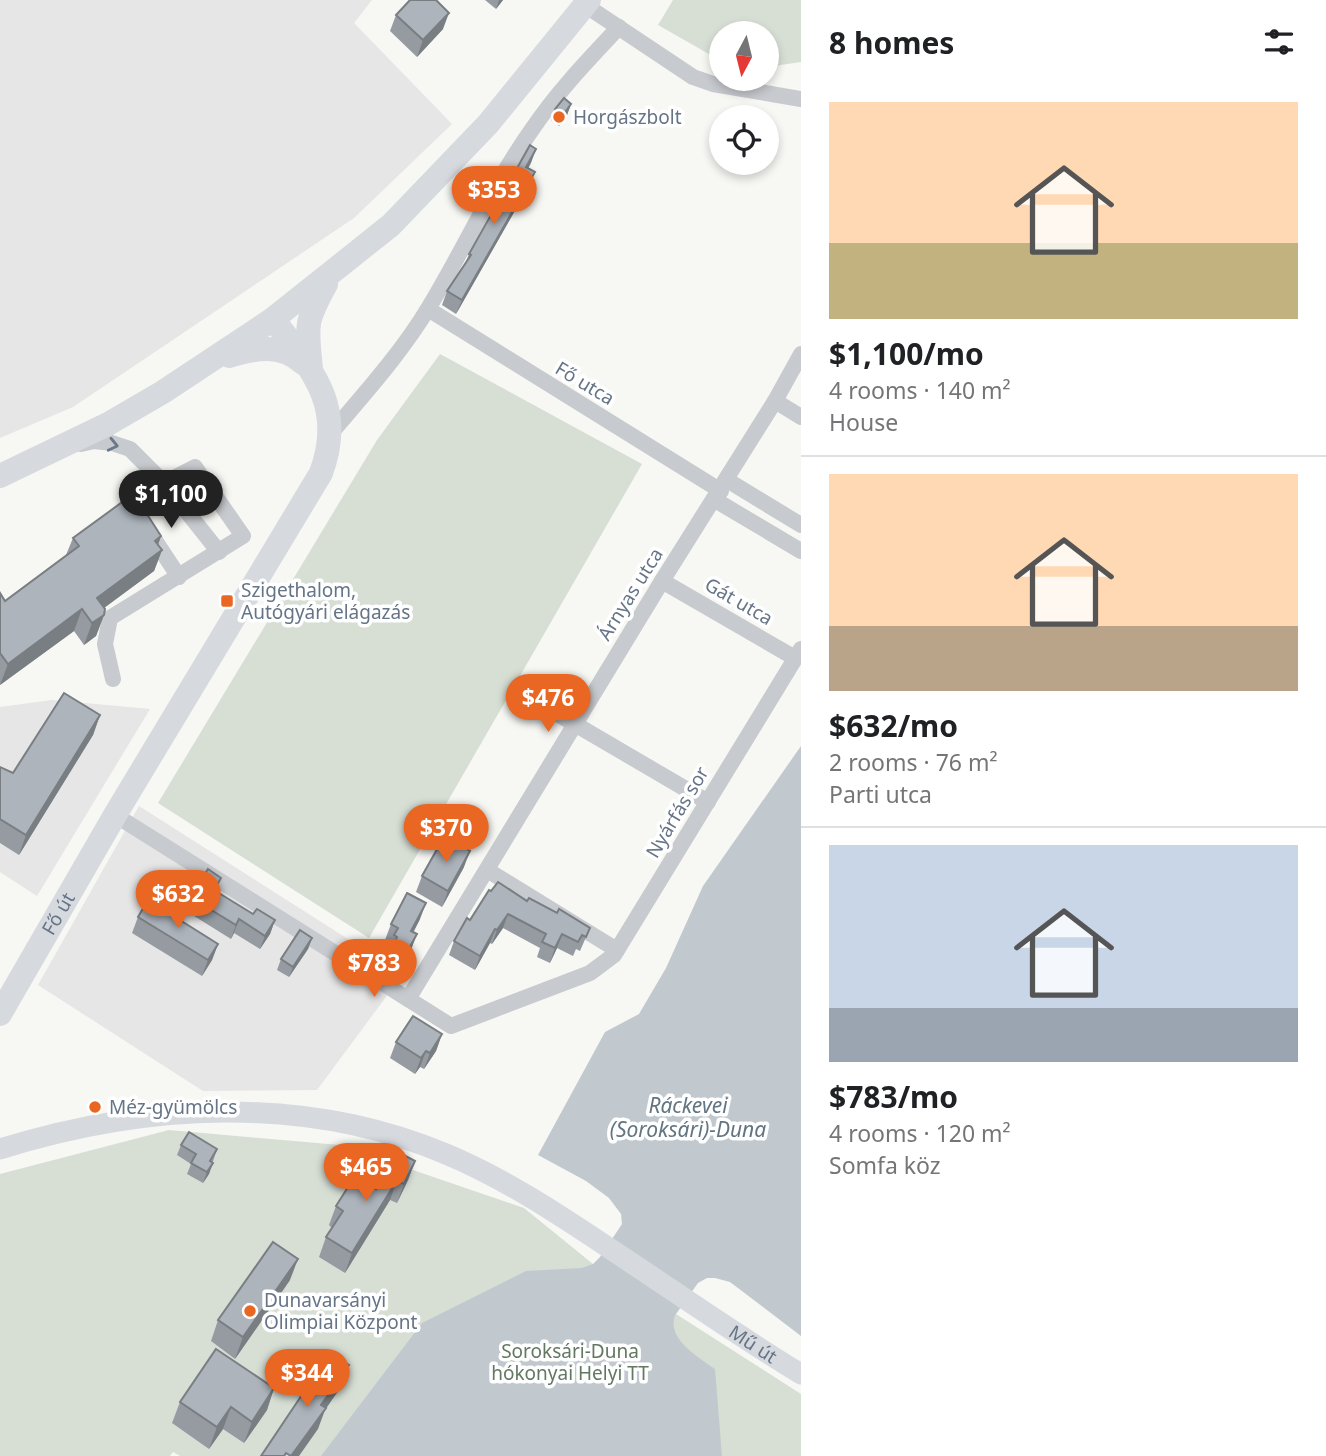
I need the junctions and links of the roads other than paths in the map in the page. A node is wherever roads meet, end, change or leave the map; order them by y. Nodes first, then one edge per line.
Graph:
1 (587, 3) edge
2 (619, 27) junction
3 (801, 99) edge
4 (334, 270) junction
5 (428, 309) junction
6 (273, 319) junction
7 (801, 354) edge
8 (205, 364) junction
9 (311, 370) junction
10 (775, 401) junction
11 (801, 417) edge
12 (331, 433) junction
13 (49, 450) junction
14 (0, 476) edge
15 (164, 483) junction
16 (721, 490) junction
17 (801, 524) edge
18 (801, 551) edge
19 (219, 552) junction
20 (179, 577) junction
21 (662, 581) junction
22 (798, 653) edge
23 (113, 679) dead end
24 (531, 699) dead end
25 (576, 724) junction
26 (708, 802) junction
27 (116, 815) junction
28 (487, 870) junction
29 (617, 950) junction
30 (408, 999) junction
31 (0, 1014) edge
32 (3, 1147) edge
33 (801, 1374) edge

1 - 2 street
1 - 4 main road
2 - 3 street
2 - 5 street
4 - 6 main road
4 - 9 main road
5 - 12 street
5 - 16 street, Fő utca
6 - 8 main road
6 - 9 main road
7 - 10 street, Árnyas utca
8 - 9 main road
8 - 13 main road
9 - 12 main road
10 - 11 street
10 - 16 street, Árnyas utca
12 - 27 main road, Fő út
13 - 14 main road
13 -> 15 street
15 - 19 street
15 - 19 street
15 - 20 street
16 - 17 street, Fő utca
16 - 18 street, Fő utca
16 - 21 street, Árnyas utca
19 - 20 street
20 - 23 street
21 - 22 street, Gát utca
21 - 25 street, Árnyas utca
22 - 26 street, Nyárfás sor
24 - 25 street
25 - 26 street
25 - 28 street, Árnyas utca
26 - 29 street, Nyárfás sor
27 - 30 street
27 - 31 main road, Fő út
28 - 29 street
28 - 30 street, Árnyas utca
29 - 30 street, Nyárfás sor
32 - 33 street, Mű út

